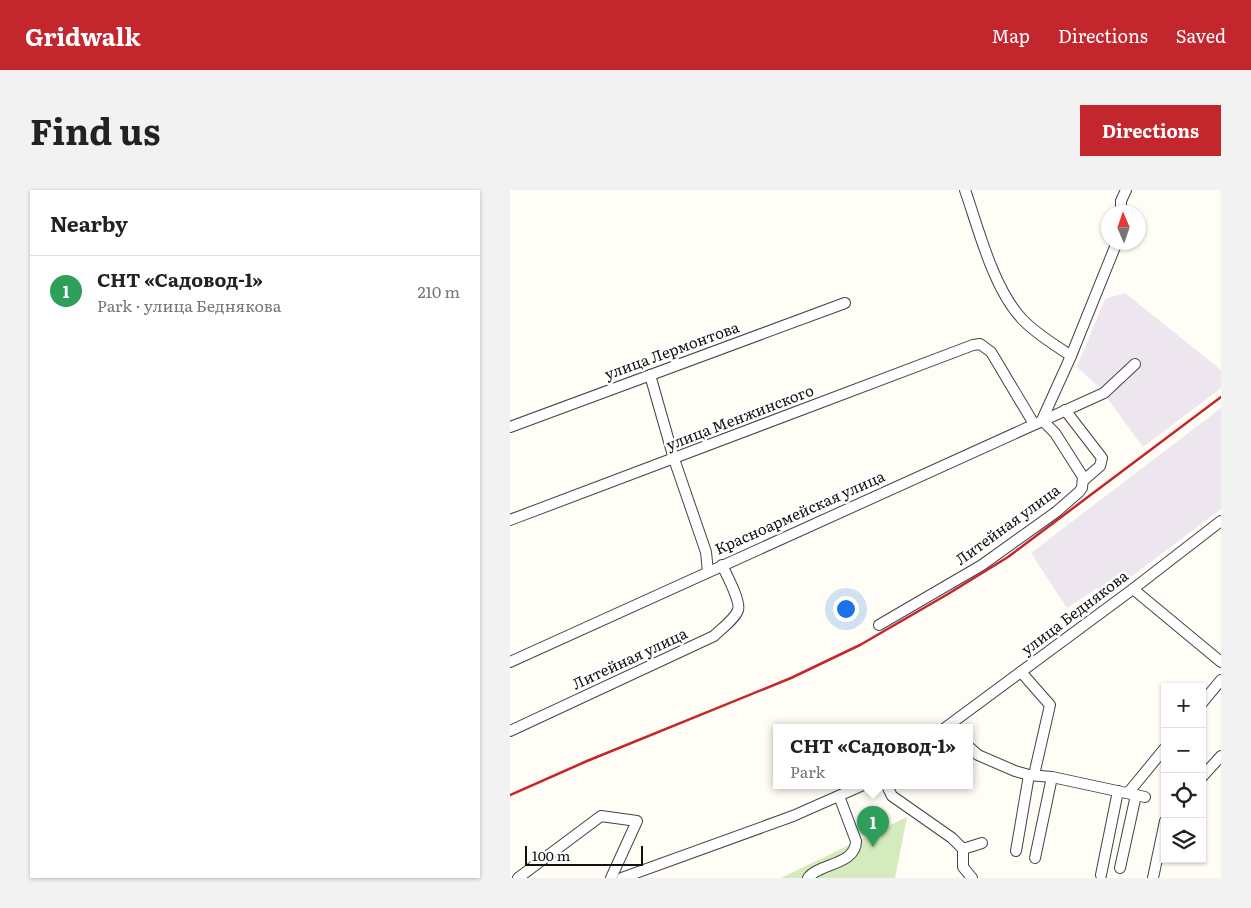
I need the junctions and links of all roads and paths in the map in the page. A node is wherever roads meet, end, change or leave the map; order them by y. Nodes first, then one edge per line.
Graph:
1 (965, 190) edge
2 (1126, 190) edge
3 (1121, 205) edge
4 (1114, 250) edge
5 (845, 303) dead end
6 (1071, 356) junction
7 (1135, 364) dead end
8 (650, 374) junction
9 (1065, 410) junction
10 (1038, 422) junction
11 (510, 427) edge
12 (674, 459) junction
13 (1084, 480) junction
14 (510, 520) edge
15 (1221, 521) edge
16 (722, 566) junction
17 (708, 572) junction
18 (1133, 589) junction
19 (879, 625) dead end
20 (510, 662) edge
21 (1221, 662) edge
22 (1021, 672) junction
23 (1221, 680) edge
24 (1206, 698) edge
25 (952, 724) edge
26 (510, 731) edge
27 (973, 751) edge
28 (1161, 754) edge
29 (1221, 756) edge
30 (1206, 773) edge
31 (1032, 775) junction
32 (1052, 777) junction
33 (854, 789) edge
34 (888, 789) edge
35 (1132, 794) junction
36 (839, 796) junction
37 (1161, 840) edge
38 (982, 843) dead end
39 (964, 849) junction
40 (1016, 852) dead end
41 (1036, 858) dead end
42 (1120, 868) dead end
43 (1101, 875) dead end
44 (518, 878) edge
45 (611, 878) edge
46 (622, 878) edge
47 (808, 878) edge
48 (972, 878) edge
49 (1153, 878) edge

1 - 6 street
2 - 3 street
4 - 6 street
5 - 8 street, улица Лермонтова
6 - 10 street
7 - 9 street, Красноармейская улица
8 - 11 street, улица Лермонтова
8 - 12 street
9 - 10 street, Красноармейская улица
9 - 13 street, Литейная улица
10 - 12 street, улица Менжинского
10 - 13 street
10 - 16 street, Красноармейская улица
12 - 14 street, улица Менжинского
12 - 17 street
13 - 19 street, Литейная улица
15 - 18 street, улица Беднякова
16 - 17 street, Красноармейская улица
16 - 26 street, Литейная улица
17 - 20 street, Красноармейская улица
18 - 21 street
18 - 22 street, улица Беднякова
22 - 25 street, улица Беднякова
22 - 31 street
23 - 24 street
27 - 31 street
28 - 35 street
29 - 30 street
31 - 32 street
31 - 40 street
32 - 35 street
32 - 41 street
33 - 36 street
34 - 39 street
35 - 42 street
35 - 43 street
36 - 46 street
36 - 47 street
37 - 49 street
38 - 39 street
39 - 48 street
44 - 45 street

